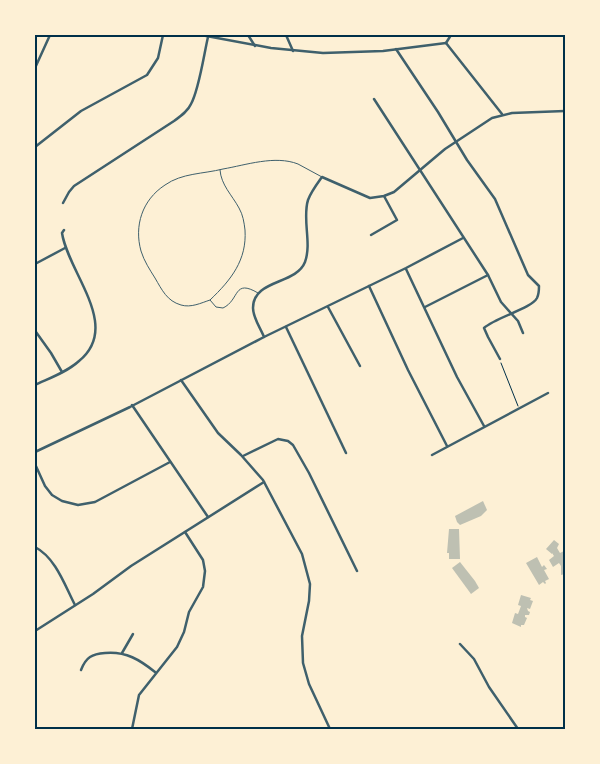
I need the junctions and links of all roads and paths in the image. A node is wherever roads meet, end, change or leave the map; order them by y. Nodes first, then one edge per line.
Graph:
1 (50, 35) edge
2 (163, 35) edge
3 (201, 35) edge
4 (248, 35) edge
5 (286, 35) edge
6 (451, 35) edge
7 (208, 36) junction
8 (446, 43) junction
9 (255, 46) junction
10 (396, 49) junction
11 (293, 51) junction
12 (35, 68) edge
13 (374, 99) dead end
14 (565, 111) edge
15 (502, 115) junction
16 (456, 141) junction
17 (35, 147) edge
18 (420, 169) junction
19 (220, 170) junction
20 (322, 177) junction
21 (384, 196) junction
22 (63, 203) dead end
23 (64, 230) dead end
24 (371, 235) dead end
25 (463, 238) junction
26 (65, 248) junction
27 (35, 264) edge
28 (406, 268) junction
29 (488, 275) junction
30 (369, 286) junction
31 (259, 293) junction
32 (210, 300) junction
33 (328, 307) junction
34 (425, 307) junction
35 (510, 313) junction
36 (286, 327) junction
37 (36, 332) edge
38 (523, 333) dead end
39 (264, 337) junction
40 (500, 359) joint
41 (360, 366) dead end
42 (62, 372) junction
43 (181, 380) junction
44 (35, 385) edge
45 (548, 393) dead end
46 (132, 405) junction
47 (519, 409) junction
48 (484, 426) junction
49 (447, 446) junction
50 (35, 452) edge
51 (346, 452) dead end
52 (432, 455) dead end
53 (243, 456) junction
54 (170, 462) junction
55 (35, 464) edge
56 (264, 482) junction
57 (208, 517) junction
58 (185, 532) junction
59 (35, 547) edge
60 (357, 571) dead end
61 (75, 605) junction
62 (35, 631) edge
63 (133, 634) dead end
64 (460, 644) dead end
65 (122, 653) junction
66 (81, 670) dead end
67 (156, 672) junction
68 (132, 729) edge
69 (330, 729) edge
70 (518, 729) edge

1 - 12 street
2 - 17 street
3 - 7 street
4 - 9 street
5 - 11 street
6 - 8 street
7 - 9 street
7 - 22 street
8 - 10 street
8 - 15 street
9 - 11 street
10 - 11 street
10 - 16 street
13 - 18 street
14 - 15 street
15 - 16 street
16 - 18 street
16 - 35 street
18 - 21 street
18 - 25 street
19 - 20 lane
19 - 32 lane
19 - 32 lane
20 - 21 street
20 - 31 street
21 - 24 street
23 - 26 street
25 - 28 street
25 - 29 street
26 - 27 street
26 - 42 street
28 - 30 street
28 - 34 street
29 - 34 street
29 - 35 street
30 - 33 street
30 - 49 street
31 - 32 lane
31 - 39 street
33 - 36 street
33 - 41 street
34 - 48 street
35 - 38 street
35 - 40 street
36 - 39 street
36 - 51 street
37 - 42 street
39 - 43 street
40 - 47 path
42 - 44 street
43 - 46 street
43 - 53 street
45 - 47 street
46 - 50 street
46 - 54 street
47 - 48 street
48 - 49 street
49 - 52 street
53 - 56 street
53 - 60 street
54 - 55 street
54 - 57 street
56 - 57 street
56 - 69 street
57 - 58 street
58 - 61 street
58 - 67 street
59 - 61 street
61 - 62 street
63 - 65 street
64 - 70 street
65 - 66 street
65 - 67 street
67 - 68 street

